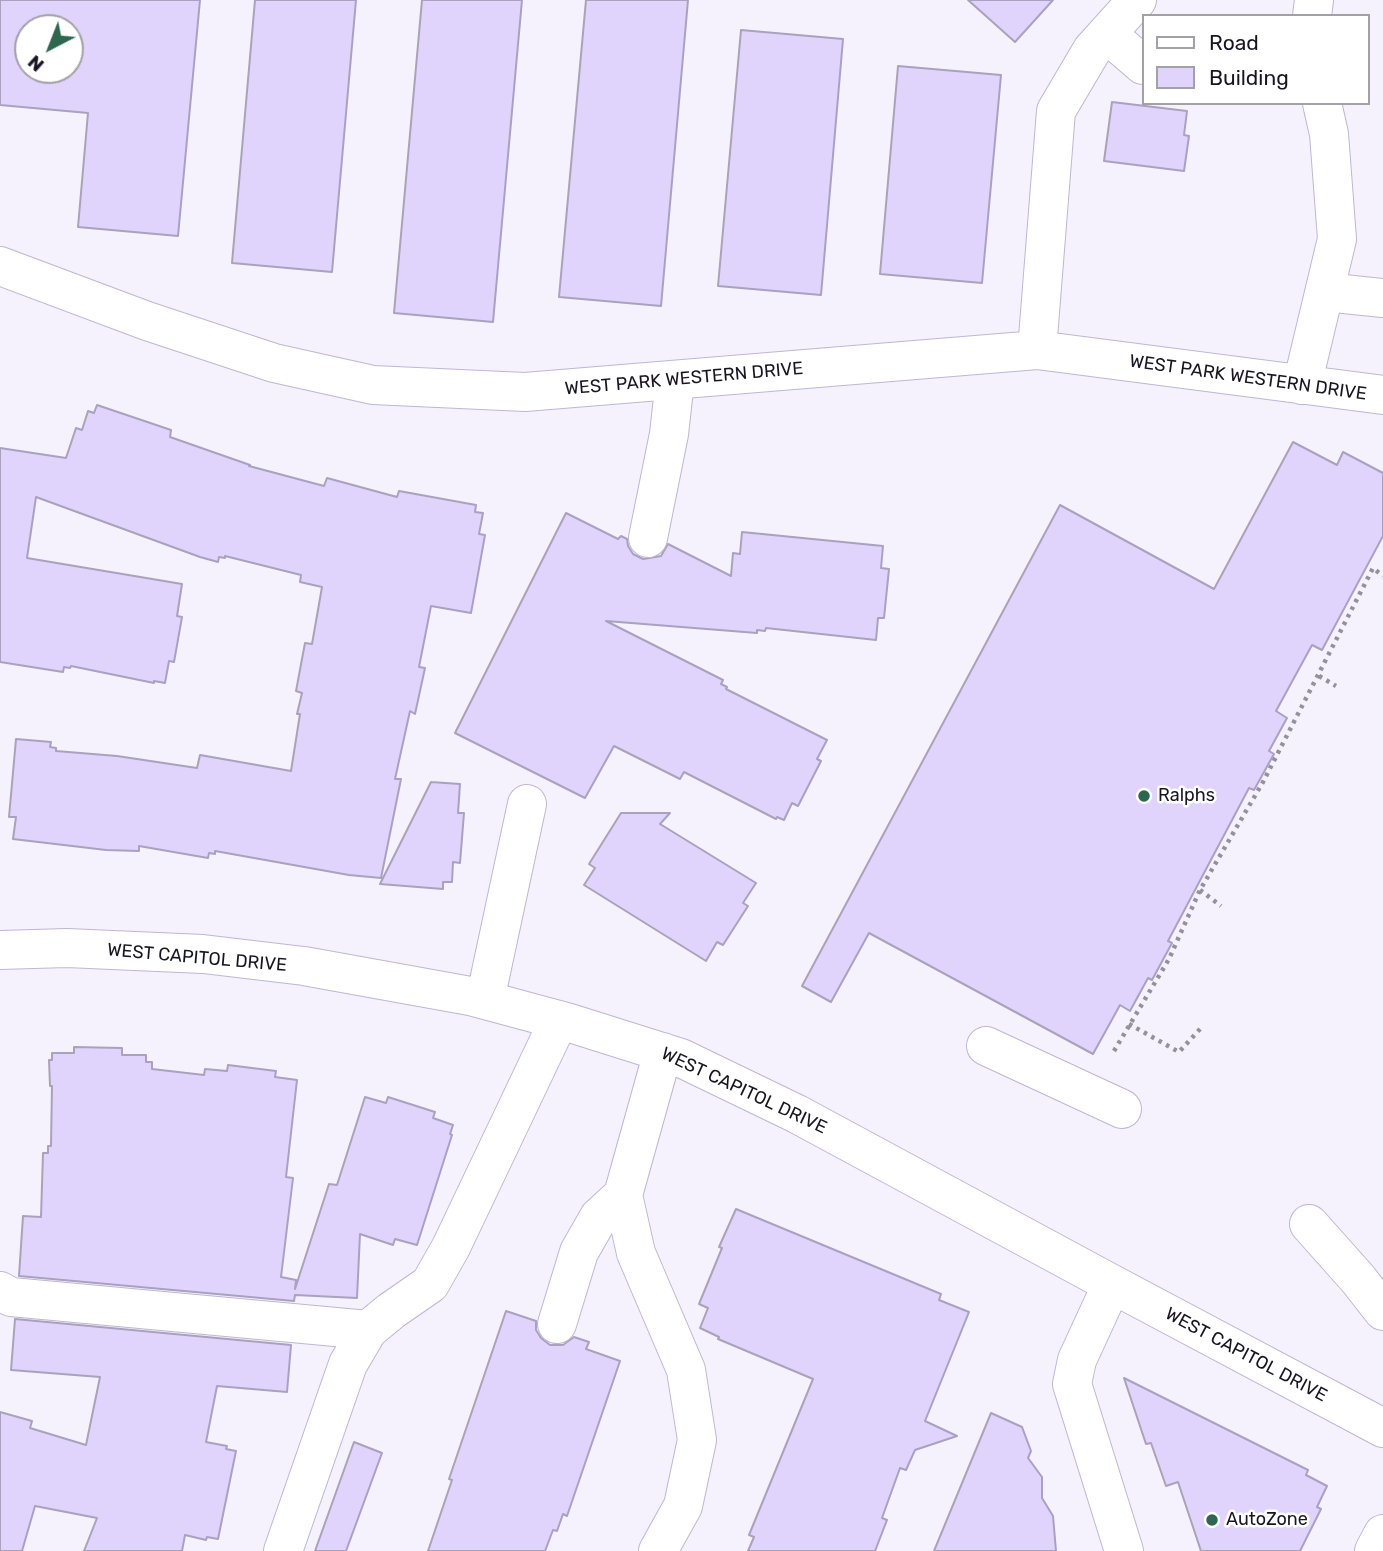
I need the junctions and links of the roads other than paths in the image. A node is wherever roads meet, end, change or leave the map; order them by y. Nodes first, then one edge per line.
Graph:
1 (1137, 0) edge
2 (1107, 34) junction
3 (1142, 64) edge
4 (1322, 105) edge
5 (0, 266) edge
6 (1325, 292) junction
7 (1383, 298) edge
8 (1037, 350) junction
9 (675, 380) junction
10 (1302, 385) junction
11 (1383, 396) edge
12 (648, 538) dead end
13 (527, 804) dead end
14 (0, 950) edge
15 (485, 1000) junction
16 (559, 1020) junction
17 (986, 1046) dead end
18 (663, 1052) junction
19 (1122, 1109) dead end
20 (623, 1195) junction
21 (1309, 1224) dead end
22 (1112, 1284) junction
23 (0, 1291) edge
24 (1383, 1311) edge
25 (557, 1324) dead end
26 (368, 1330) junction
27 (1383, 1428) edge
28 (1383, 1534) edge
29 (282, 1551) edge
30 (659, 1551) edge
31 (1124, 1551) edge
32 (1374, 1551) edge

1 - 2 street
2 - 3 street
2 - 8 street
4 - 6 street
5 - 9 street, WEST PARK WESTERN DRIVE
6 - 7 street
6 - 10 street
8 - 9 street, WEST PARK WESTERN DRIVE
8 - 10 street, WEST PARK WESTERN DRIVE
9 - 12 street
10 - 11 street, WEST PARK WESTERN DRIVE
13 - 15 street
14 - 15 street, WEST CAPITOL DRIVE
15 - 16 street, WEST CAPITOL DRIVE
16 - 18 street, WEST CAPITOL DRIVE
16 - 26 street
17 - 19 street
18 - 20 street
18 - 22 street, WEST CAPITOL DRIVE
20 - 25 street
20 - 30 street
21 - 24 street
22 - 27 street, WEST CAPITOL DRIVE
22 - 31 street
23 - 26 street
26 - 29 street
28 - 32 street

